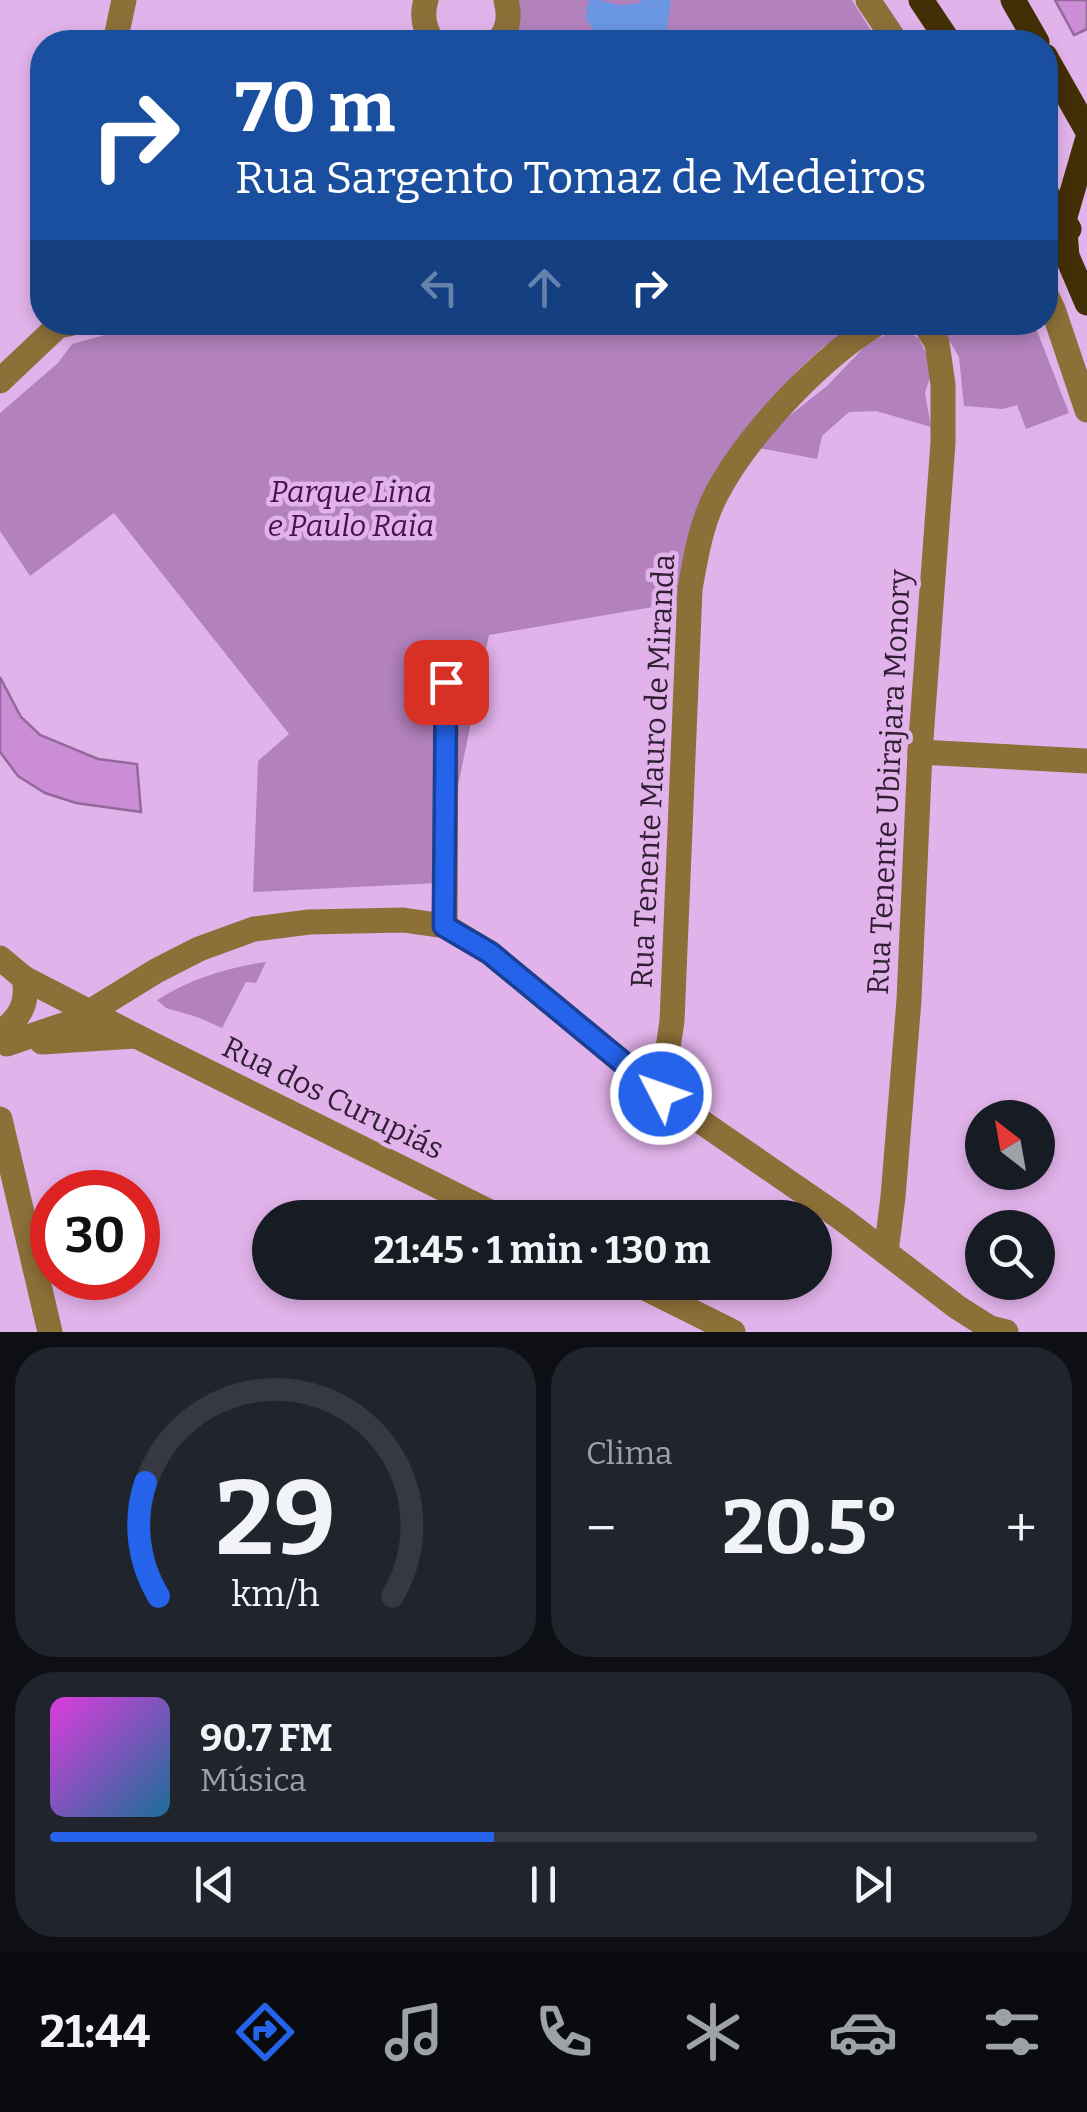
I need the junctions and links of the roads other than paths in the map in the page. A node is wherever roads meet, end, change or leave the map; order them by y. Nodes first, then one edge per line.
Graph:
1 (124, 0) edge
2 (426, 0) edge
3 (506, 0) edge
4 (868, 0) edge
5 (922, 0) edge
6 (1013, 0) edge
7 (118, 30) edge
8 (426, 30) edge
9 (506, 30) edge
10 (888, 30) edge
11 (941, 30) edge
12 (1030, 30) edge
13 (1058, 79) edge
14 (1087, 130) edge
15 (1087, 141) edge
16 (1058, 211) edge
17 (1064, 220) junction
18 (1087, 258) edge
19 (1087, 303) edge
20 (1058, 325) edge
21 (52, 335) edge
22 (861, 335) edge
23 (932, 335) edge
24 (0, 381) edge
25 (1087, 410) edge
26 (446, 682) dead end
27 (920, 752) junction
28 (1087, 761) edge
29 (444, 926) junction
30 (0, 958) edge
31 (24, 978) junction
32 (92, 1012) junction
33 (136, 1036) junction
34 (2, 1040) edge
35 (661, 1094) junction
36 (0, 1119) edge
37 (466, 1200) edge
38 (886, 1252) junction
39 (669, 1300) edge
40 (50, 1332) edge
41 (732, 1332) edge
42 (1006, 1332) edge

1 - 7 street
2 - 8 street
3 - 9 street
4 - 10 street
5 - 11 main road
6 - 12 main road
13 - 14 main road
15 - 17 main road
16 - 17 main road
17 - 18 main road
17 - 19 main road
20 - 25 street
21 - 24 street
22 - 35 street, Rua Tenente Mauro de Miranda
23 - 27 street, Rua Tenente Ubirajara Monory
26 - 29 street
27 - 28 street
27 - 38 street, Rua Tenente Ubirajara Monory
29 - 32 street
29 - 35 street
30 - 31 street, Rua dos Curupiás
31 - 32 street, Rua dos Curupiás
31 - 34 street
32 - 33 street, Rua dos Curupiás
32 - 34 street
33 - 34 street, Rua dos Curupiás
33 - 37 street, Rua dos Curupiás
35 - 38 street
36 - 40 street
38 - 42 street
39 - 41 street

